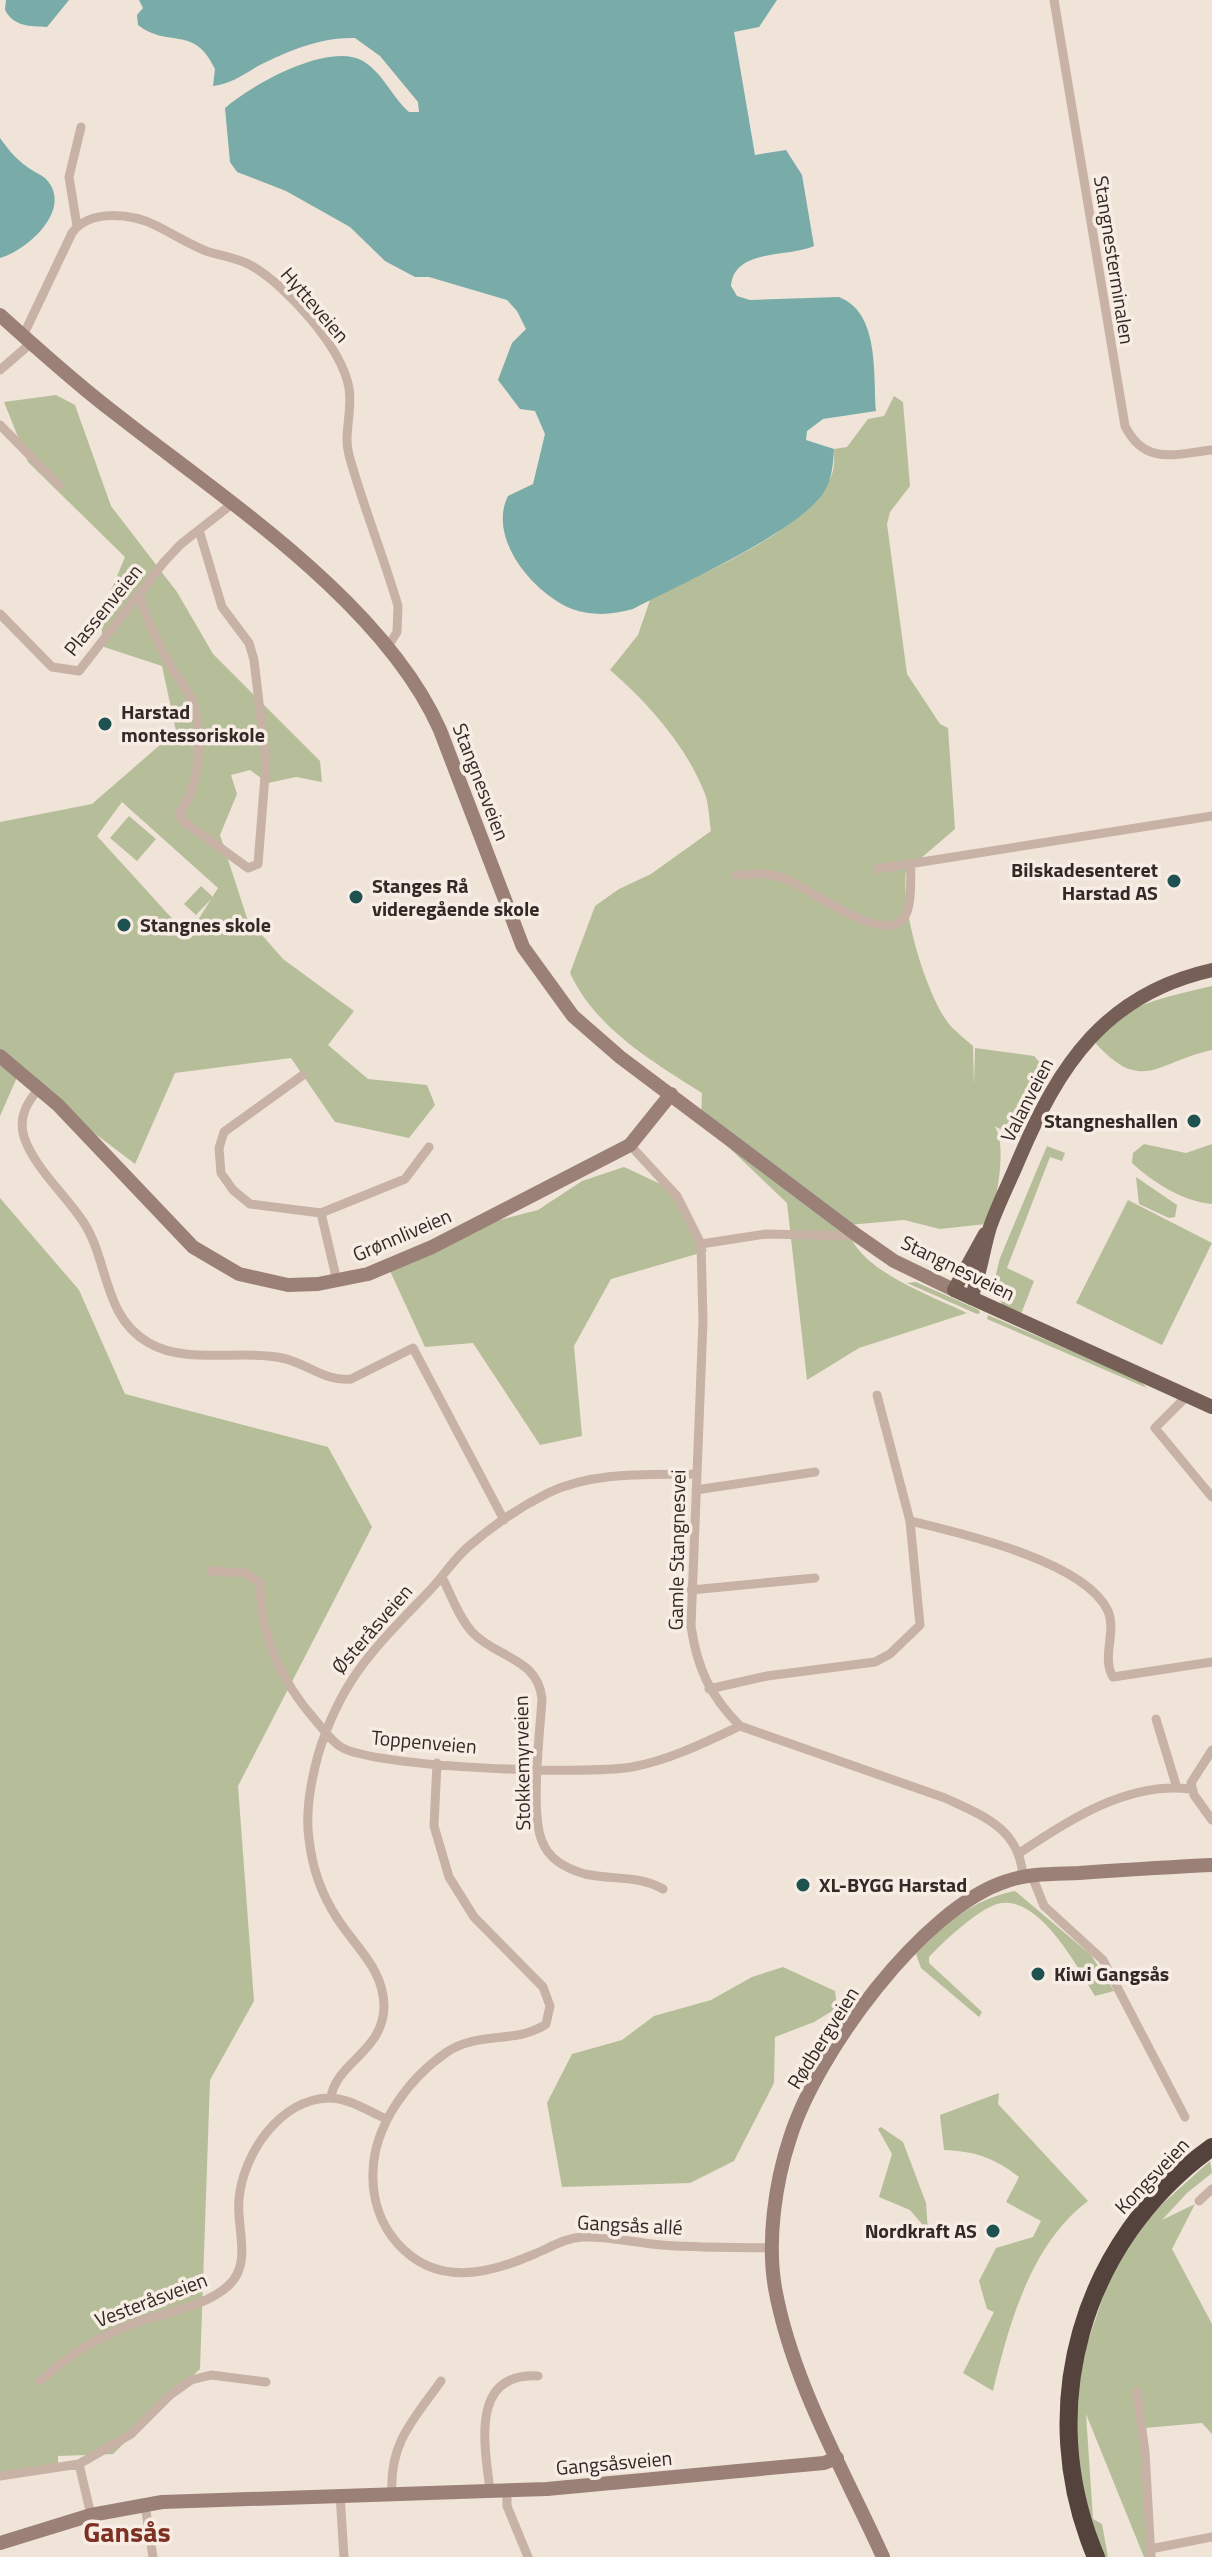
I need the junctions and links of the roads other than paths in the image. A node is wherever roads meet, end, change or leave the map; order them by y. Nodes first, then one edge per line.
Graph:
1 (1054, 0) edge
2 (81, 127) dead end
3 (77, 226) junction
4 (0, 315) edge
5 (27, 340) junction
6 (0, 370) edge
7 (0, 425) edge
8 (1212, 450) edge
9 (59, 485) dead end
10 (232, 504) junction
11 (199, 530) junction
12 (140, 596) junction
13 (1, 617) edge
14 (389, 645) junction
15 (1212, 816) edge
16 (911, 864) junction
17 (877, 869) dead end
18 (736, 875) dead end
19 (1212, 970) edge
20 (0, 1056) edge
21 (303, 1075) dead end
22 (39, 1088) junction
23 (671, 1094) junction
24 (630, 1145) junction
25 (429, 1147) dead end
26 (321, 1213) junction
27 (990, 1227) junction
28 (858, 1236) junction
29 (701, 1244) junction
30 (337, 1281) junction
31 (954, 1290) junction
32 (971, 1298) junction
33 (877, 1395) dead end
34 (1187, 1396) junction
35 (1212, 1407) edge
36 (815, 1472) dead end
37 (697, 1474) junction
38 (696, 1490) junction
39 (1212, 1497) edge
40 (504, 1520) junction
41 (910, 1521) junction
42 (211, 1571) dead end
43 (442, 1577) junction
44 (815, 1578) dead end
45 (691, 1590) junction
46 (1212, 1662) edge
47 (709, 1689) junction
48 (1156, 1719) dead end
49 (740, 1726) junction
50 (325, 1732) junction
51 (1212, 1750) edge
52 (437, 1763) junction
53 (539, 1768) junction
54 (1177, 1788) junction
55 (1191, 1789) junction
56 (1212, 1820) edge
57 (1021, 1852) junction
58 (1212, 1865) edge
59 (1028, 1876) junction
60 (663, 1889) dead end
61 (331, 2098) junction
62 (1185, 2117) dead end
63 (386, 2119) junction
64 (1212, 2147) edge
65 (1212, 2189) edge
66 (1199, 2201) dead end
67 (772, 2248) junction
68 (538, 2376) dead end
69 (40, 2381) dead end
70 (441, 2381) dead end
71 (266, 2382) dead end
72 (1137, 2392) dead end
73 (837, 2458) junction
74 (79, 2464) junction
75 (0, 2476) edge
76 (507, 2490) junction
77 (490, 2491) junction
78 (392, 2493) junction
79 (340, 2494) junction
80 (145, 2505) junction
81 (91, 2515) junction
82 (1212, 2537) edge
83 (0, 2543) edge
84 (1150, 2553) edge
85 (153, 2557) edge
86 (344, 2557) edge
87 (528, 2557) edge
88 (883, 2557) edge
89 (1096, 2557) edge

1 - 8 street, Stangnesterminalen
2 - 3 street
3 - 5 street
3 - 14 street, Hytteveien
4 - 5 street, Stangnesveien
5 - 6 street
5 - 10 street, Stangnesveien
7 - 9 street
10 - 11 street, Plassenveien
10 - 14 street, Stangnesveien
11 - 12 street, Plassenveien
11 - 12 street
12 - 13 street, Plassenveien
14 - 23 street, Stangnesveien
15 - 16 street
16 - 17 street
16 - 18 street
19 - 27 main road, Valanveien
20 - 22 street, Grønnliveien
21 - 26 street
22 - 30 street, Grønnliveien
22 - 40 street
23 - 24 street, Grønnliveien
23 - 28 street, Stangnesveien
24 - 29 street, Gamle Stangnesvei
24 - 30 street, Grønnliveien
25 - 26 street
26 - 30 street
27 - 31 main road, Valanveien
27 - 32 main road, Valanveien
28 - 29 street
28 - 31 street, Stangnesveien
29 - 37 street, Gamle Stangnesvei
31 - 32 main road, Stangnesveien
32 - 34 main road, Stangnesveien
33 - 41 street
34 - 35 main road, Stangnesveien
34 - 39 street
36 - 38 street
37 - 38 street, Gamle Stangnesvei
37 - 40 street
38 - 45 street, Gamle Stangnesvei
40 - 43 street
41 - 46 street
41 - 47 street
42 - 50 street, Toppenveien
43 - 50 street, Østeråsveien
43 - 53 street, Stokkemyrveien
44 - 45 street
45 - 47 street, Gamle Stangnesvei
47 - 49 street, Gamle Stangnesvei
48 - 54 street
49 - 53 street, Toppenveien
49 - 57 street, Gamle Stangnesvei
50 - 52 street, Toppenveien
50 - 61 street, Østeråsveien
51 - 55 street
52 - 53 street, Toppenveien
52 - 63 street, Gangsås allé
53 - 60 street, Stokkemyrveien
54 - 55 street
54 - 57 street
55 - 56 street
57 - 59 street
58 - 59 street, Rødbergveien
59 - 62 street
59 - 67 street, Rødbergveien
61 - 63 street
61 - 69 street, Vesteråsveien
63 - 67 street, Gangsås allé
64 - 89 highway, Kongsveien
65 - 66 street
67 - 73 street, Rødbergveien
68 - 77 street
70 - 78 street
71 - 74 street
72 - 84 street
73 - 76 street, Gangsåsveien
73 - 88 street, Rødbergveien
74 - 75 street
74 - 81 street
76 - 77 street, Gangsåsveien
76 - 87 street
77 - 78 street, Gangsåsveien
78 - 79 street, Gangsåsveien
79 - 80 street, Gangsåsveien
79 - 86 street
80 - 81 street, Gangsåsveien
80 - 85 street
81 - 83 street, Gangsåsveien
82 - 84 street

